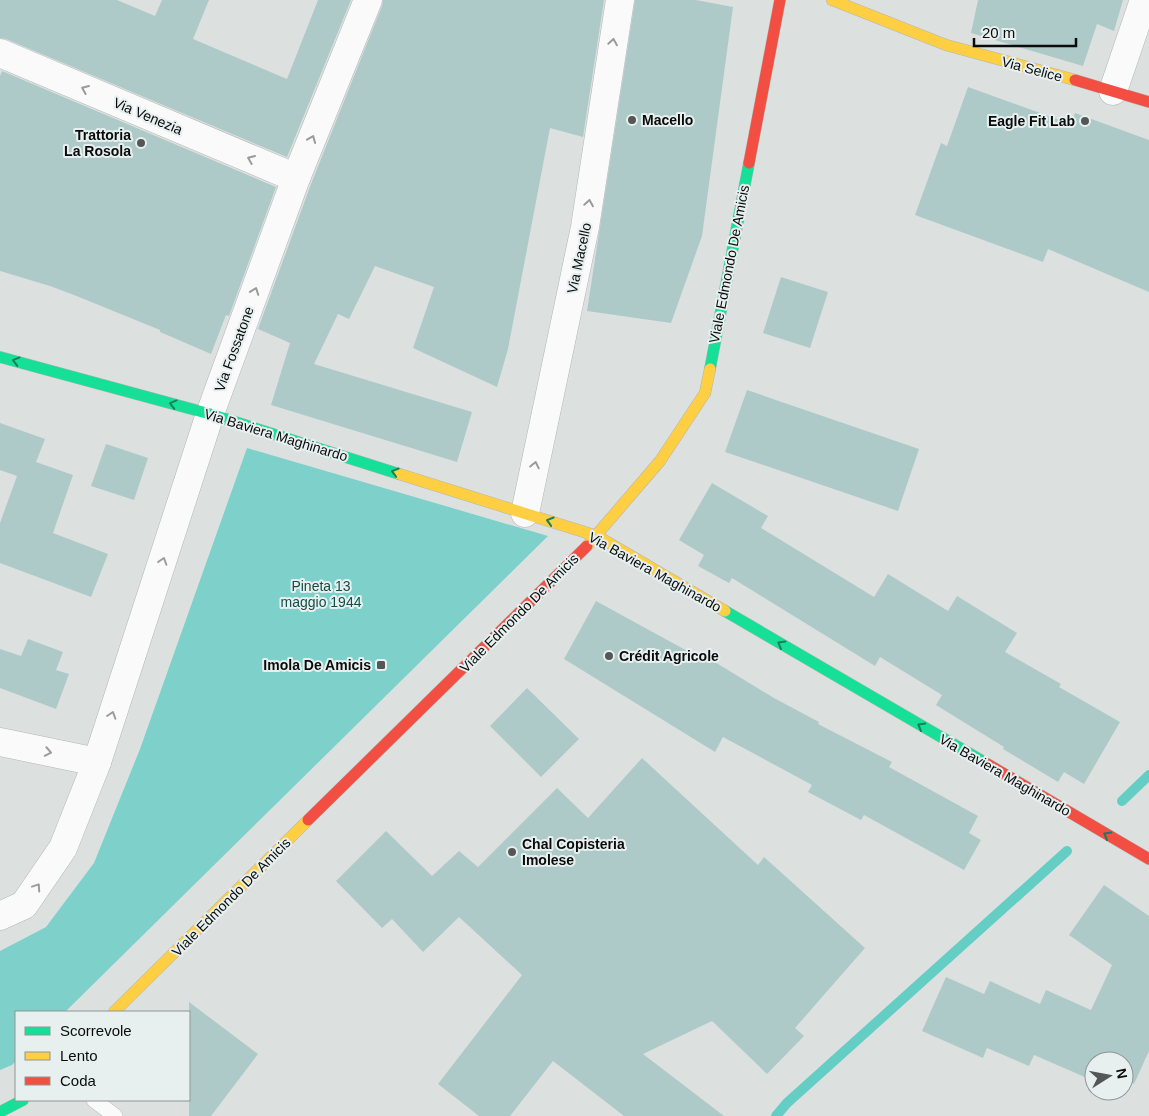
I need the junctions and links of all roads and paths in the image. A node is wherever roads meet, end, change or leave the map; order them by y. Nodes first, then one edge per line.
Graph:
1 (368, 0) edge
2 (620, 0) edge
3 (780, 0) edge
4 (832, 0) edge
5 (1144, 0) edge
6 (0, 53) edge
7 (1113, 91) junction
8 (1149, 102) edge
9 (296, 178) junction
10 (0, 357) edge
11 (210, 414) junction
12 (525, 513) junction
13 (597, 536) junction
14 (0, 742) edge
15 (97, 762) junction
16 (1149, 859) edge
17 (0, 916) edge
18 (115, 1011) edge
19 (21, 1101) edge
20 (95, 1101) edge
21 (0, 1112) edge
22 (115, 1116) edge

9 -> 1 street, Via Fossatone
12 -> 2 street, Via Macello
3 - 13 street, Viale Edmondo De Amicis
4 - 7 street, Via Selice
5 - 7 street
9 -> 6 street, Via Venezia
7 - 8 street, Via Selice
11 -> 9 street, Via Fossatone
11 -> 10 street, Via Baviera Maghinardo
12 -> 11 street, Via Baviera Maghinardo
15 -> 11 street, Via Fossatone
13 -> 12 street, Via Baviera Maghinardo
16 -> 13 street, Via Baviera Maghinardo
13 - 18 street, Viale Edmondo De Amicis
14 -> 15 street
17 -> 15 street
19 - 21 street
20 - 22 lane

